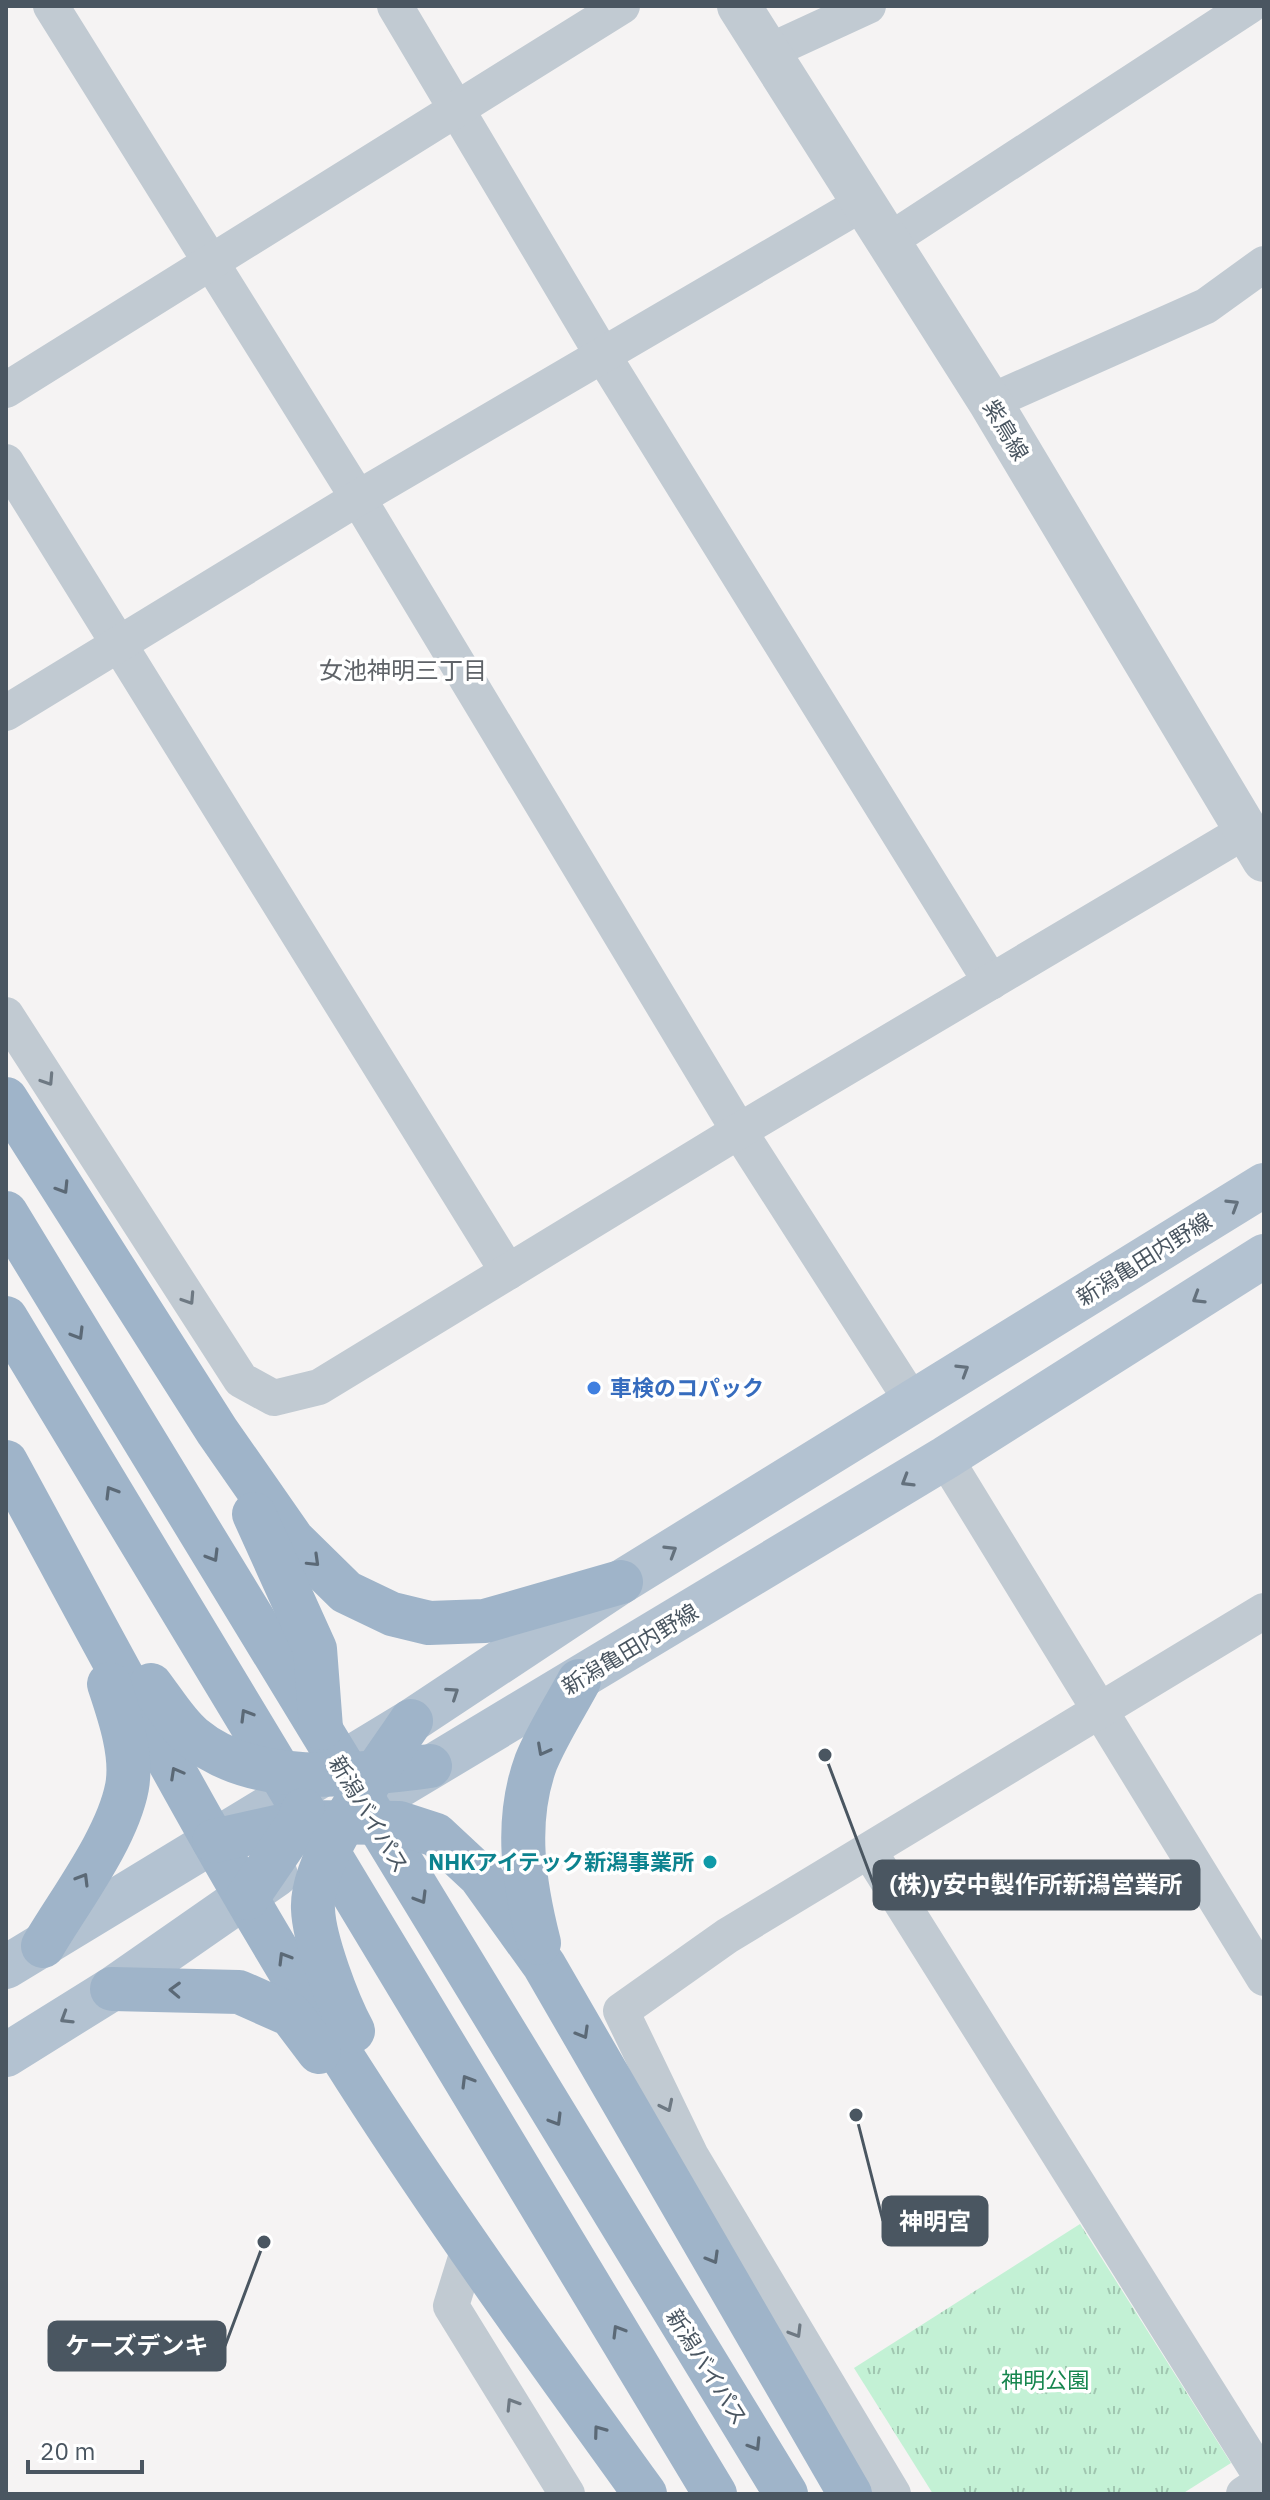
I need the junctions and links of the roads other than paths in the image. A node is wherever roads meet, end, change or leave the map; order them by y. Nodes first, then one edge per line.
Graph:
1 (51, 6) edge
2 (395, 6) edge
3 (622, 6) edge
4 (739, 6) edge
5 (868, 6) edge
6 (1249, 6) edge
7 (768, 52) junction
8 (459, 108) junction
9 (863, 203) junction
10 (887, 242) junction
11 (211, 262) junction
12 (1264, 264) edge
13 (602, 354) junction
14 (6, 390) edge
15 (990, 402) junction
16 (6, 462) edge
17 (358, 498) junction
18 (119, 645) junction
19 (6, 713) edge
20 (1255, 846) edge
21 (991, 982) junction
22 (6, 1015) edge
23 (6, 1099) edge
24 (739, 1131) junction
25 (1264, 1185) edge
26 (6, 1213) edge
27 (1264, 1256) edge
28 (508, 1272) junction
29 (6, 1318) edge
30 (912, 1401) junction
31 (217, 1431) junction
32 (945, 1458) junction
33 (6, 1462) edge
34 (621, 1582) junction
35 (81, 1599) junction
36 (1264, 1611) edge
37 (579, 1681) junction
38 (1100, 1712) junction
39 (411, 1721) junction
40 (430, 1766) junction
41 (378, 1772) junction
42 (315, 1778) junction
43 (347, 1820) junction
44 (299, 1822) junction
45 (214, 1841) junction
46 (869, 1851) junction
47 (247, 1898) junction
48 (43, 1946) junction
49 (544, 1965) junction
50 (6, 1967) edge
51 (1264, 1978) edge
52 (112, 1989) junction
53 (6, 2055) edge
54 (469, 2248) junction
55 (567, 2494) edge
56 (645, 2494) edge
57 (715, 2494) edge
58 (786, 2494) edge
59 (850, 2494) edge
60 (893, 2494) edge
61 (1244, 2494) edge

1 - 11 street
2 - 8 street
3 - 8 street
4 - 7 street, 紫鳥線
5 - 7 street
6 - 10 street
7 - 9 street, 紫鳥線
8 - 11 street
8 - 13 street
9 - 10 street, 紫鳥線
9 - 13 street
10 - 15 street, 紫鳥線
11 - 14 street
11 - 17 street
12 - 15 street
13 - 17 street
13 - 21 street
15 - 20 street, 紫鳥線
16 - 18 street
17 - 18 street
17 - 24 street
18 - 19 street
18 - 28 street
20 - 21 street
21 - 24 street
22 -> 28 street
23 -> 31 highway
24 - 28 street
24 - 30 street
30 -> 25 main road, 新潟亀田内野線
26 -> 58 highway, 新潟バイパス
27 -> 32 main road, 新潟亀田内野線
57 -> 29 highway
34 -> 30 main road, 新潟亀田内野線
31 -> 34 highway
31 - 42 highway
32 -> 37 main road, 新潟亀田内野線
32 - 38 street
33 - 35 highway
39 -> 34 main road, 新潟亀田内野線
35 - 42 highway
45 -> 35 highway
48 -> 35 highway
36 - 38 street
37 - 40 main road, 新潟亀田内野線
37 -> 49 highway
38 - 46 street
38 - 51 street
39 - 41 highway
39 - 42 main road, 新潟亀田内野線
40 - 41 highway
40 - 43 main road, 新潟亀田内野線
41 - 42 highway
41 - 43 highway
42 - 44 highway
42 - 45 main road, 新潟亀田内野線
43 - 44 highway
43 - 47 main road, 新潟亀田内野線
43 - 49 highway
43 - 54 highway
44 - 45 highway
44 - 47 highway
45 - 47 highway
45 - 48 main road, 新潟亀田内野線
46 -> 60 street
46 - 61 street
47 - 52 main road, 新潟亀田内野線
54 -> 47 highway
48 - 50 main road, 新潟亀田内野線
49 -> 59 highway
52 -> 53 main road, 新潟亀田内野線
54 -> 52 highway
55 -> 54 street
56 -> 54 highway

